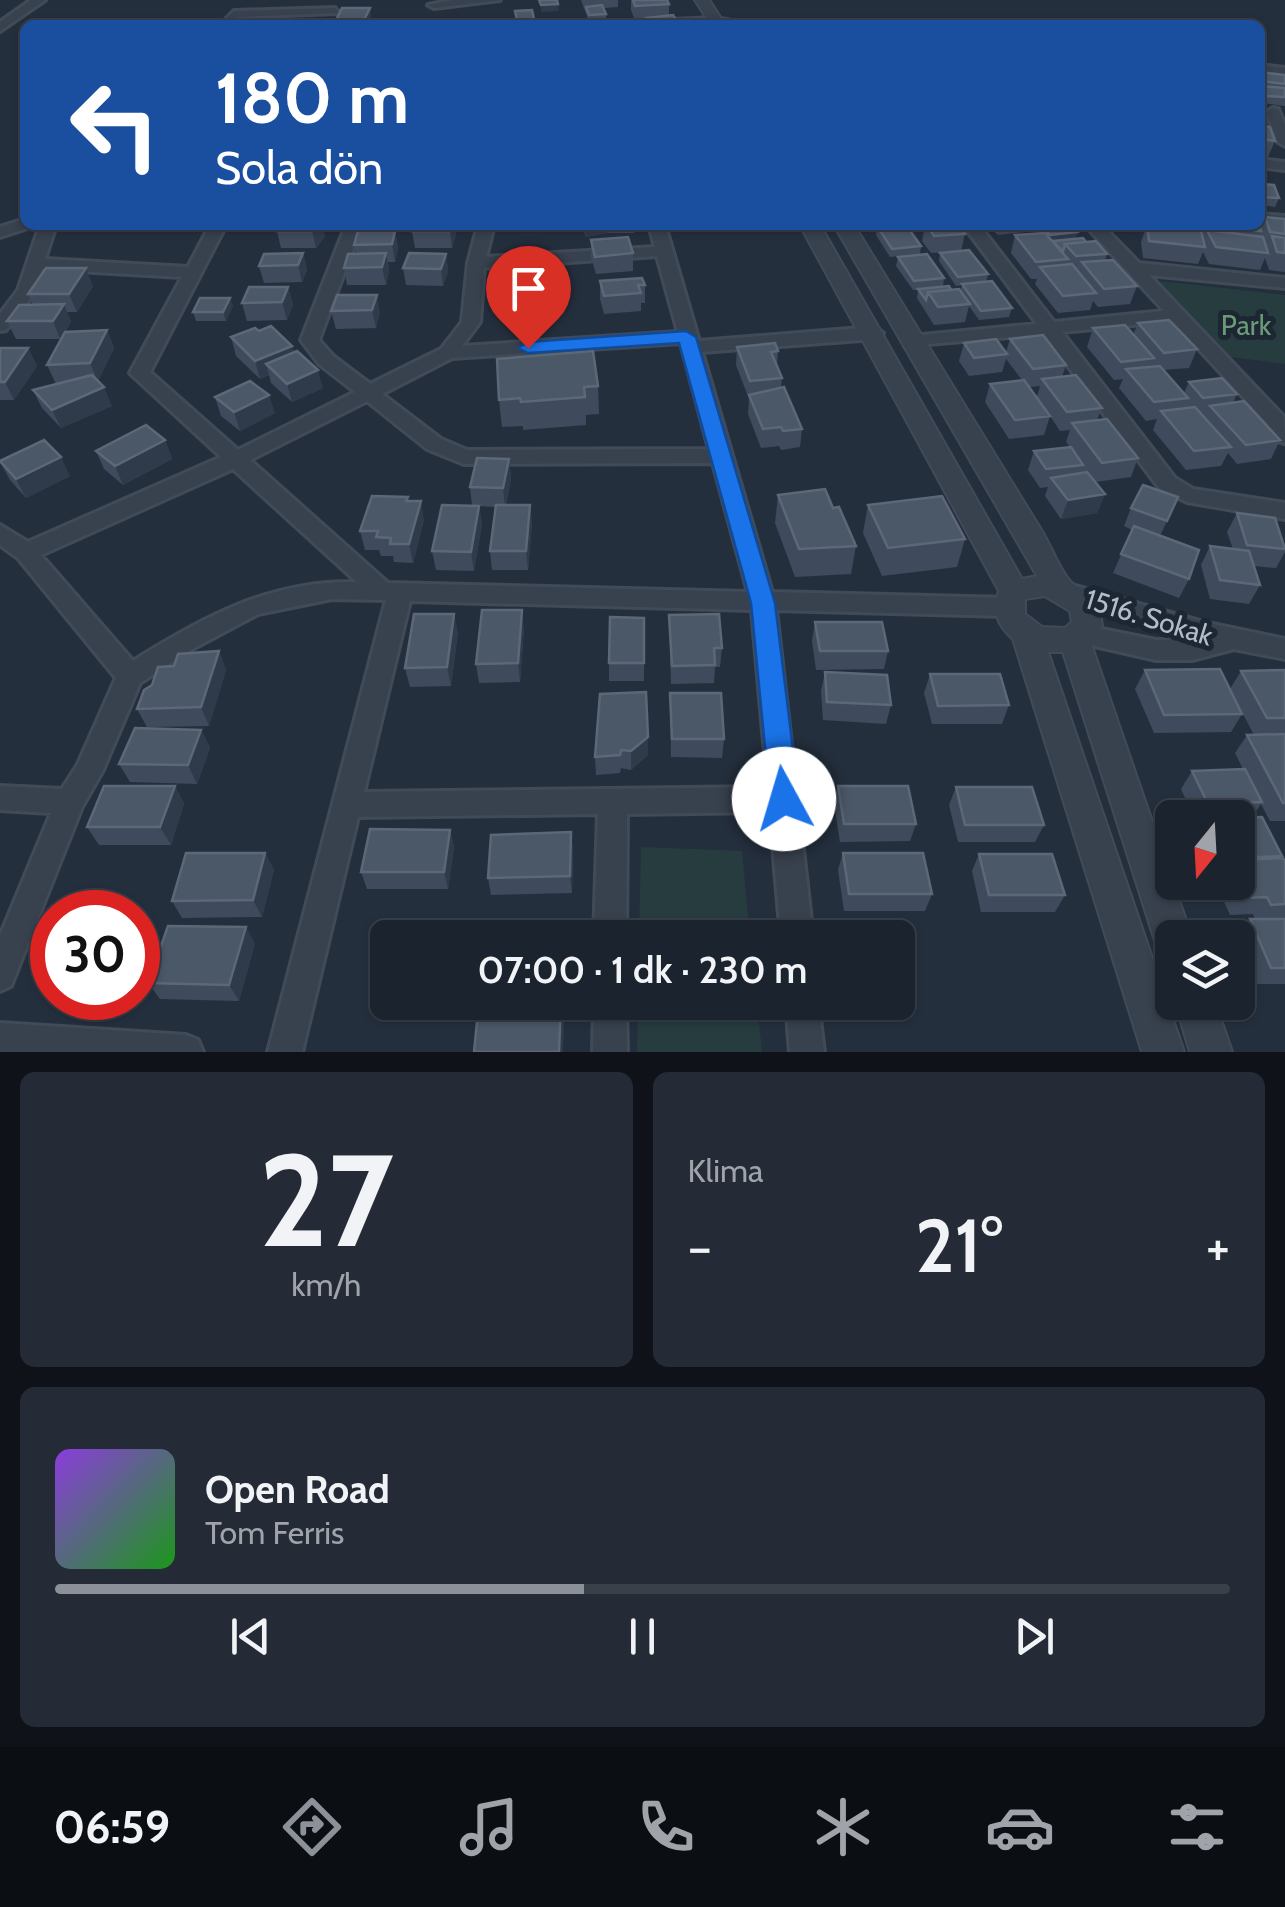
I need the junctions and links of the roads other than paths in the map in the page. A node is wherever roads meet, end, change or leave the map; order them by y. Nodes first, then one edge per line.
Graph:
1 (39, 0) edge
2 (482, 0) edge
3 (494, 0) edge
4 (339, 6) edge
5 (433, 6) edge
6 (230, 20) edge
7 (0, 27) edge
8 (1273, 112) edge
9 (1285, 142) edge
10 (47, 230) edge
11 (215, 230) edge
12 (352, 230) edge
13 (485, 230) edge
14 (658, 230) edge
15 (813, 230) edge
16 (847, 230) edge
17 (976, 230) edge
18 (1099, 230) edge
19 (664, 251) junction
20 (476, 263) junction
21 (38, 264) junction
22 (1133, 268) junction
23 (193, 272) junction
24 (1285, 284) edge
25 (1177, 314) junction
26 (0, 326) edge
27 (1048, 327) junction
28 (874, 333) junction
29 (688, 342) junction
30 (912, 342) junction
31 (448, 353) junction
32 (372, 393) junction
33 (1282, 427) edge
34 (721, 456) junction
35 (236, 459) junction
36 (1285, 512) edge
37 (0, 533) edge
38 (26, 552) junction
39 (1062, 590) junction
40 (391, 591) junction
41 (763, 603) junction
42 (1016, 610) junction
43 (1078, 636) junction
44 (1230, 641) junction
45 (1285, 649) edge
46 (130, 676) junction
47 (0, 798) edge
48 (784, 799) junction
49 (612, 801) junction
50 (70, 802) junction
51 (345, 805) junction
52 (610, 920) edge
53 (794, 920) edge
54 (1167, 920) edge
55 (0, 975) edge
56 (610, 1020) edge
57 (804, 1020) edge
58 (1201, 1020) edge
59 (0, 1040) edge
60 (186, 1052) edge
61 (285, 1052) edge
62 (610, 1052) edge
63 (807, 1052) edge
64 (1163, 1052) edge
65 (1211, 1052) edge

1 - 7 street
2 - 3 street
2 - 5 street
4 - 6 street
8 - 9 street
10 - 21 street
11 - 23 street
12 - 32 street
13 - 20 street
14 - 19 street
15 - 28 street
16 - 30 street
17 - 27 street
18 - 22 street
19 - 20 street
19 - 29 street
20 - 31 street
21 - 23 street
21 - 26 street
22 - 24 street
22 - 25 street
23 - 35 street
25 - 27 street
25 - 33 street
27 - 30 street
27 - 36 street
28 - 29 street
28 - 42 street
29 - 31 street
29 - 34 street
30 - 39 street
31 - 32 street
32 - 34 street
32 - 35 street
34 - 41 street
35 - 38 street
35 - 40 street
37 - 38 street
38 - 46 street
39 - 42 street
39 - 43 street
39 - 44 street, 1516. Sokak
40 - 41 street
40 - 46 street
40 - 51 street
41 - 42 street
41 - 48 street
42 - 43 street
42 - 64 street
43 - 44 street, 1516. Sokak
43 - 54 street
44 - 45 street, 1516. Sokak
46 - 50 street
47 - 50 street
48 - 49 street
48 - 53 street
49 - 51 street
49 - 52 street
50 - 55 street
51 - 61 street
56 - 62 street
57 - 63 street
58 - 65 street
59 - 60 street

